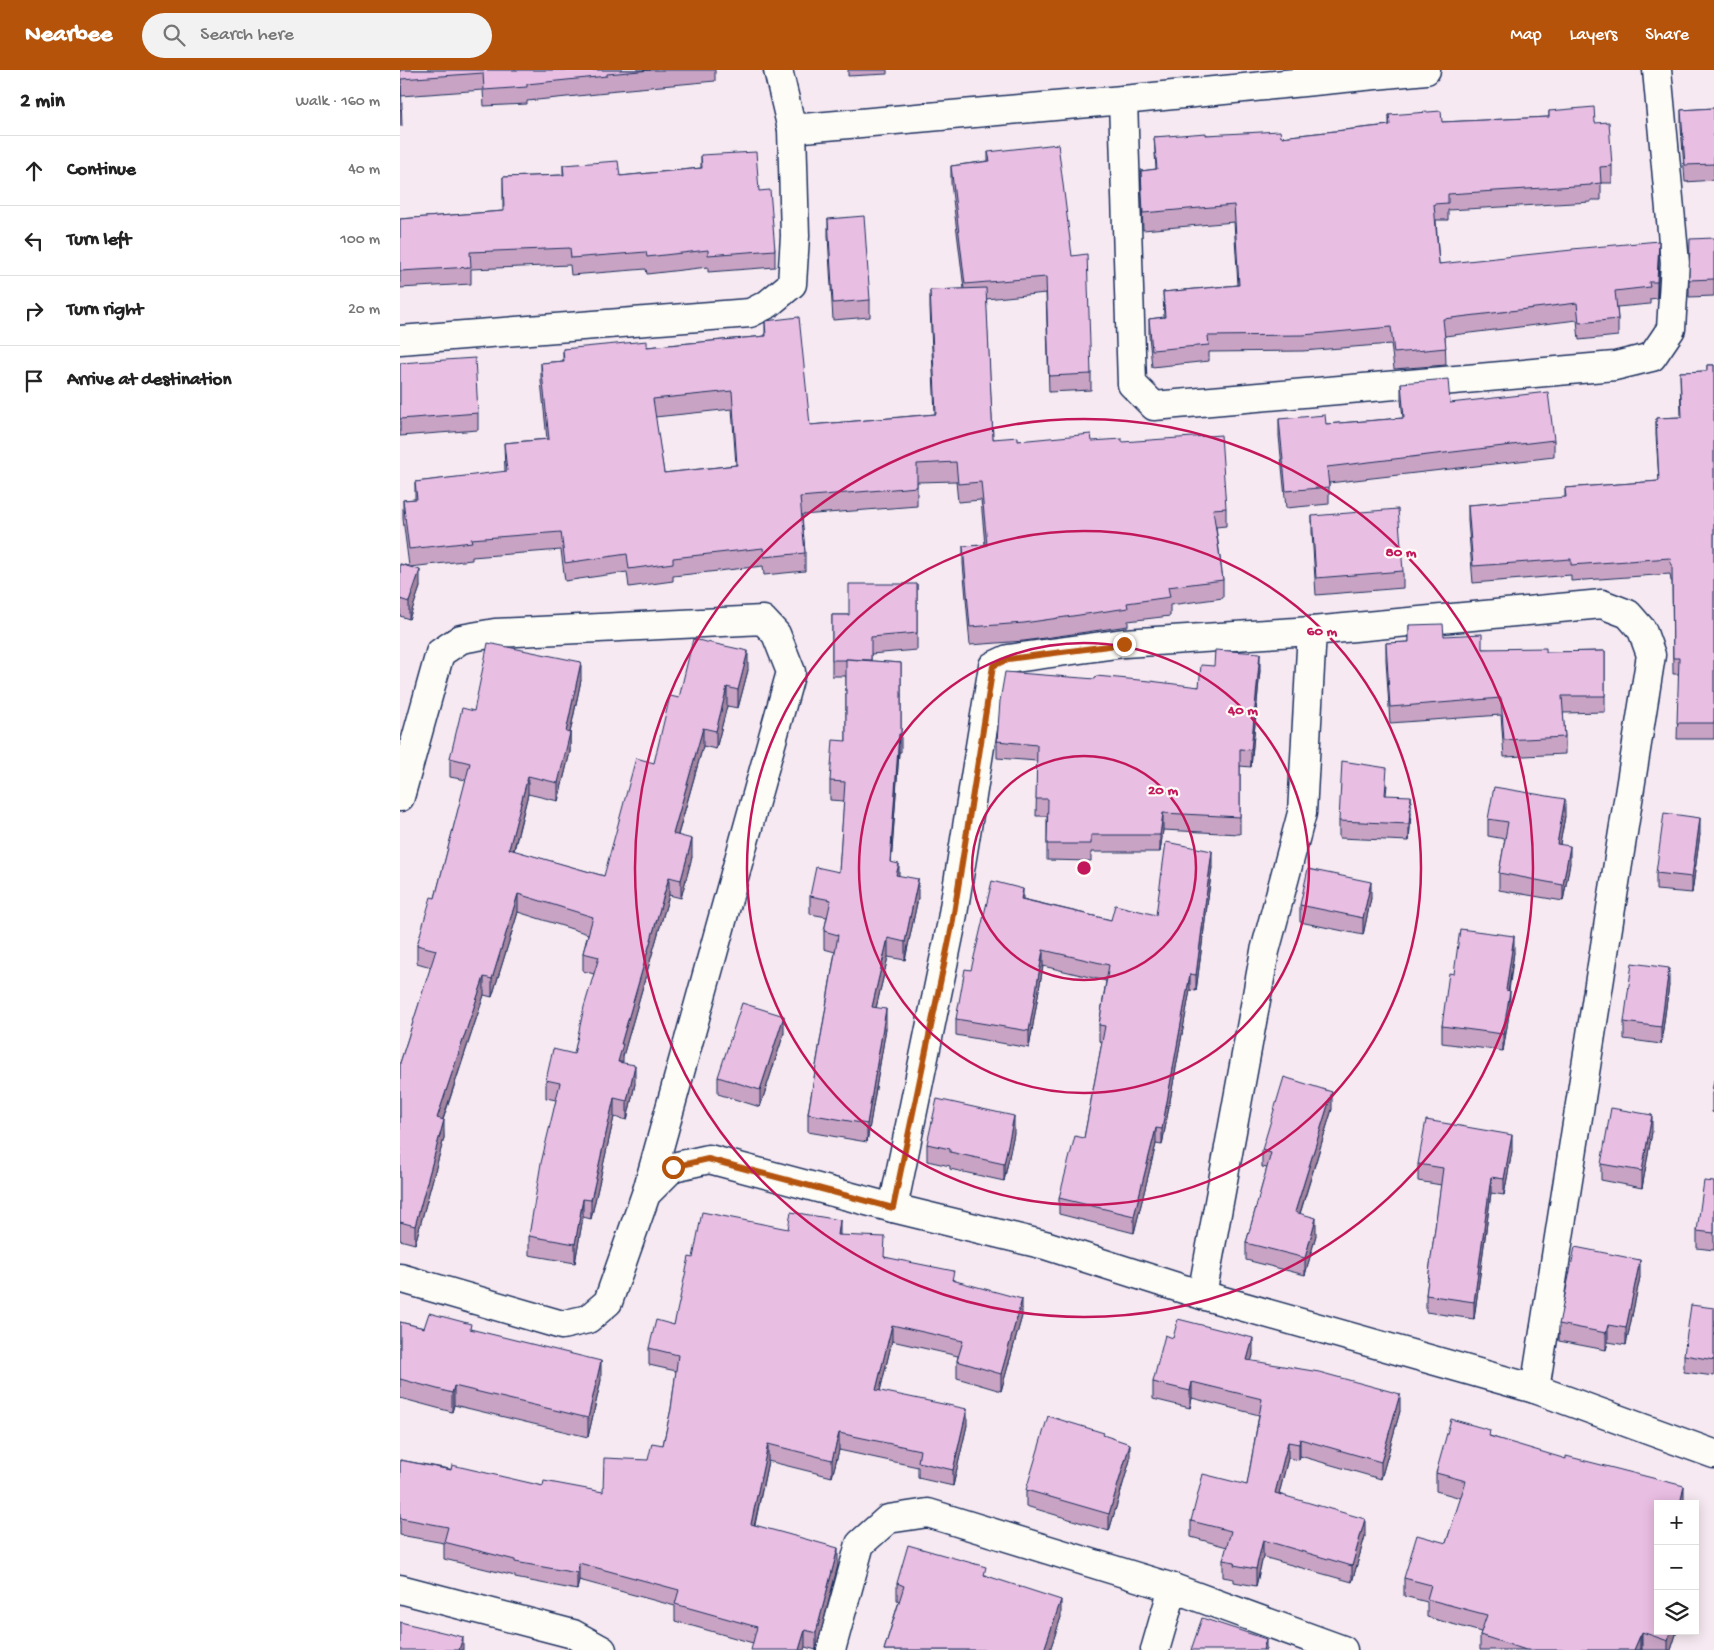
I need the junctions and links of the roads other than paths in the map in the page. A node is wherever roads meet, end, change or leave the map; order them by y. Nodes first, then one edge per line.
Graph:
1 (778, 70) edge
2 (1426, 70) edge
3 (1657, 70) edge
4 (1123, 100) junction
5 (792, 129) junction
6 (400, 340) edge
7 (1312, 631) junction
8 (400, 797) edge
9 (646, 1194) junction
10 (893, 1208) junction
11 (400, 1278) edge
12 (1202, 1295) junction
13 (1535, 1389) junction
14 (1714, 1454) edge
15 (1173, 1588) junction
16 (400, 1589) edge
17 (602, 1650) edge
18 (831, 1650) edge
19 (1155, 1650) edge
20 (1343, 1650) edge

1 - 5 street
2 - 4 street
3 - 4 street
4 - 5 street
5 - 6 street
7 - 10 street
7 - 12 street
7 - 13 street
8 - 9 street
9 - 10 street
9 - 11 street
10 - 12 street
12 - 13 street
13 - 14 street
15 - 18 street
15 - 19 street
15 - 20 street
16 - 17 street

